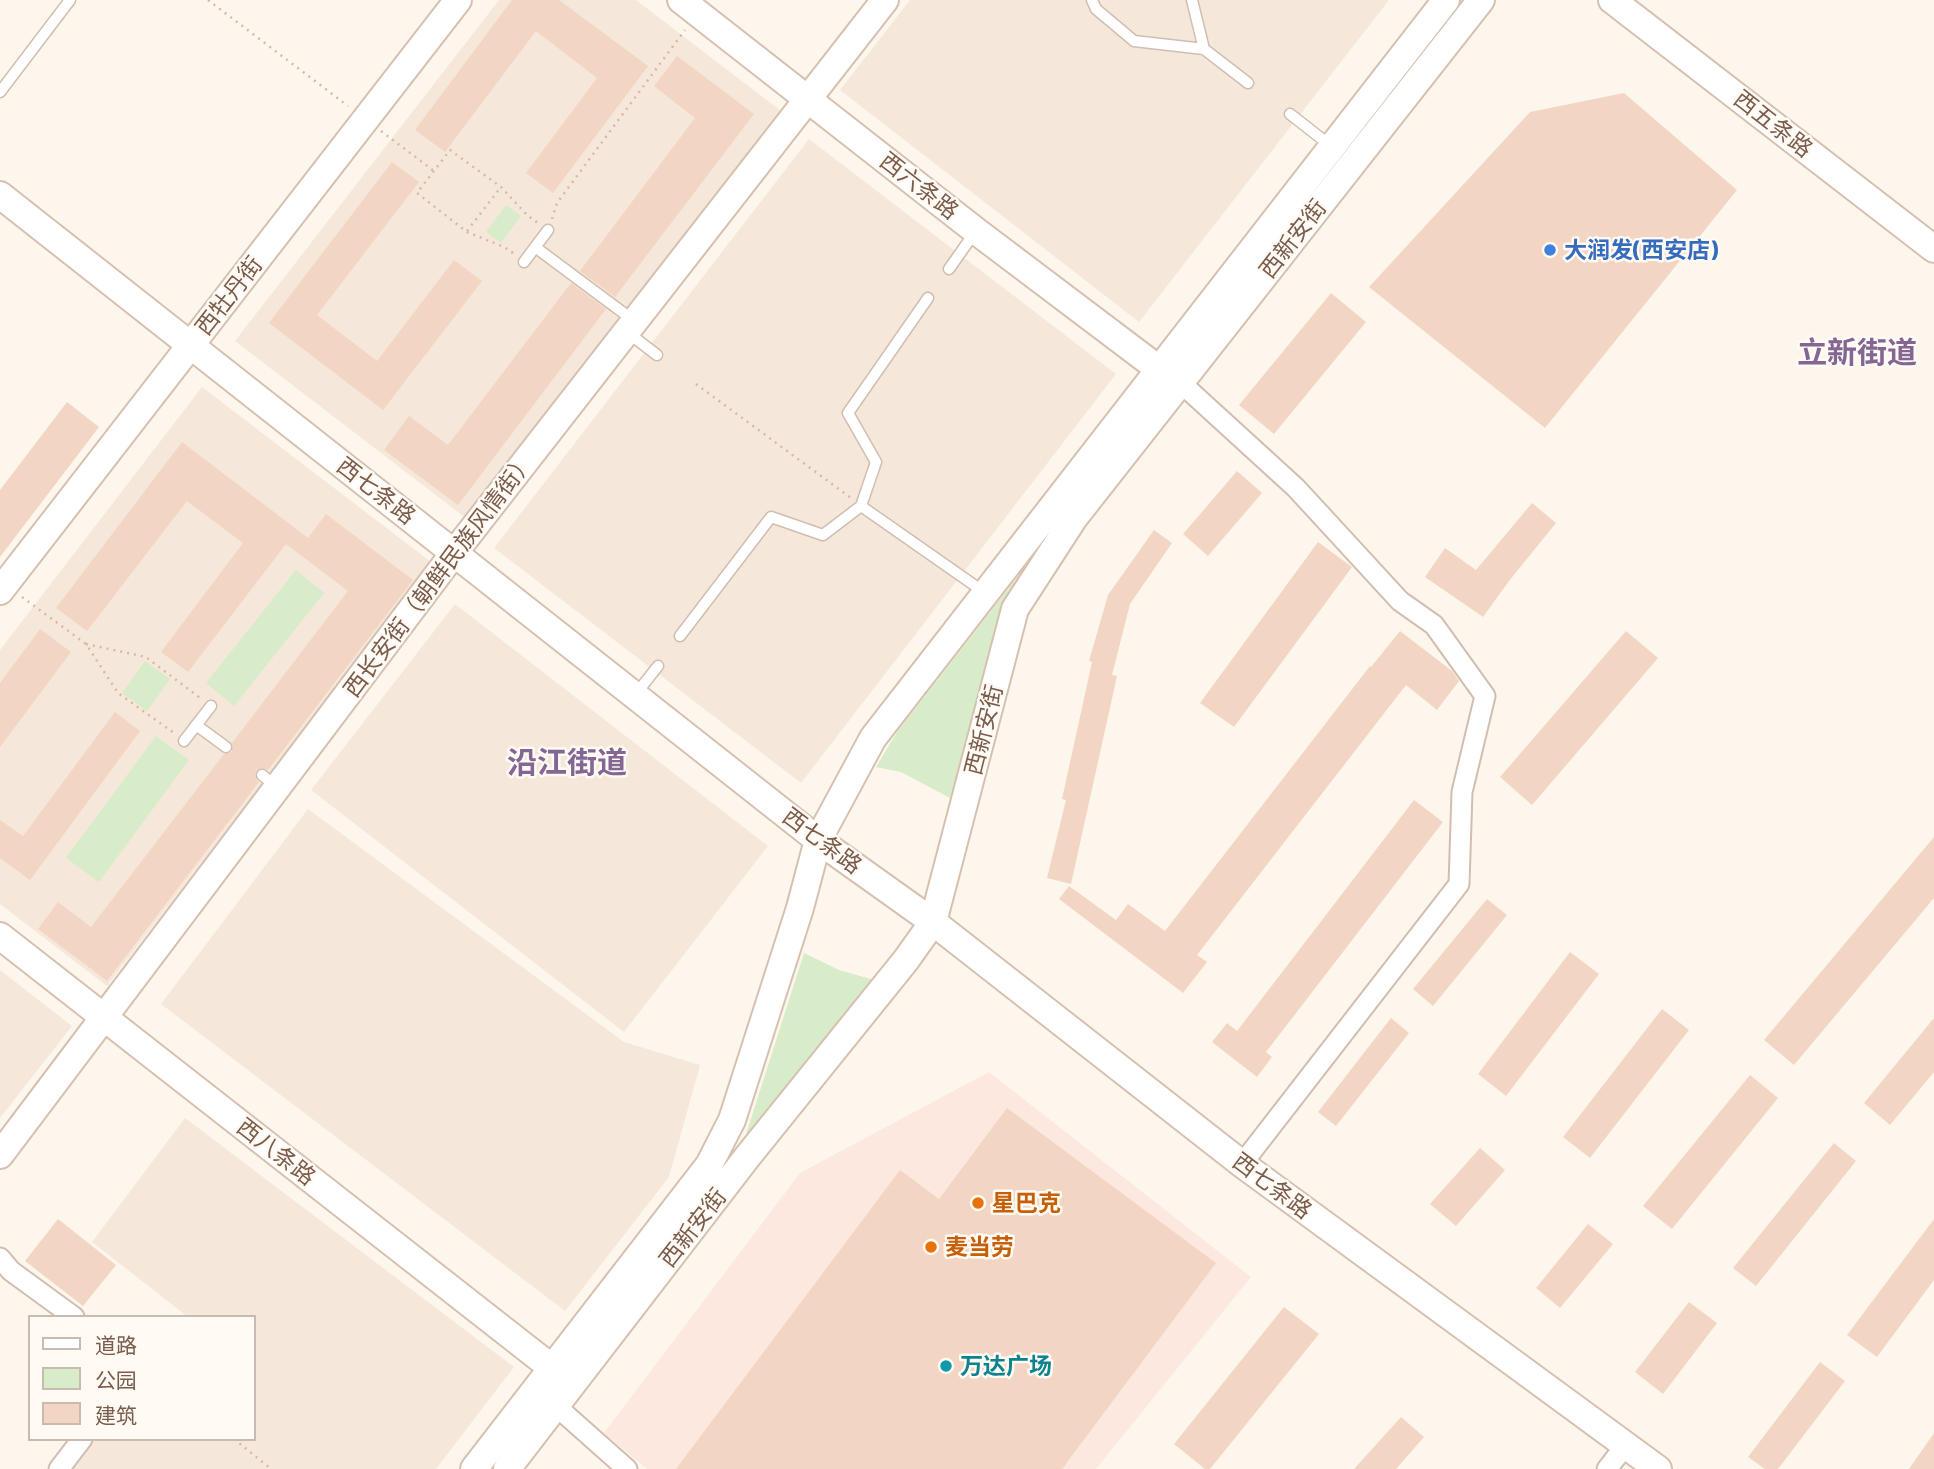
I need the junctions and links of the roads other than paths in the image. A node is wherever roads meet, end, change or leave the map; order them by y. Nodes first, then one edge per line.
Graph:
1 (70, 0) edge
2 (458, 0) edge
3 (885, 0) edge
4 (1092, 0) edge
5 (1192, 0) edge
6 (1446, 0) edge
7 (1480, 0) edge
8 (1612, 0) edge
9 (689, 7) edge
10 (1204, 49) junction
11 (1248, 83) dead end
12 (0, 92) edge
13 (808, 99) junction
14 (1290, 114) dead end
15 (1332, 146) junction
16 (0, 195) edge
17 (548, 230) road end
18 (976, 230) junction
19 (535, 247) junction
20 (1934, 249) edge
21 (524, 262) dead end
22 (949, 269) dead end
23 (929, 298) dead end
24 (631, 327) junction
25 (191, 345) junction
26 (657, 355) dead end
27 (1170, 377) junction
28 (861, 506) junction
29 (454, 553) junction
30 (3, 588) edge
31 (986, 594) junction
32 (680, 636) dead end
33 (658, 666) dead end
34 (635, 695) junction
35 (211, 706) road end
36 (196, 724) junction
37 (184, 741) road end
38 (226, 747) dead end
39 (818, 840) junction
40 (933, 922) junction
41 (0, 936) edge
42 (104, 1017) junction
43 (0, 1155) edge
44 (1242, 1164) junction
45 (0, 1258) edge
46 (71, 1315) edge
47 (552, 1368) junction
48 (556, 1406) junction
49 (80, 1441) edge
50 (1625, 1446) junction
51 (58, 1469) edge
52 (474, 1469) edge
53 (507, 1469) edge
54 (627, 1469) edge
55 (1607, 1469) edge
56 (1658, 1469) edge

1 - 12 lane
2 - 25 street, 西牡丹街
3 - 13 street, 西长安街（朝鲜民族风情街）
4 - 10 lane
5 - 10 lane
6 - 15 street, 西新安街
7 - 27 street, 西新安街
8 - 20 street, 西五条路
9 - 13 street, 西六条路
10 - 11 lane
13 - 18 street, 西六条路
13 - 24 street, 西长安街（朝鲜民族风情街）
14 - 15 lane
15 - 27 street, 西新安街
16 - 25 street, 西七条路
17 - 19 lane
18 - 22 lane
18 - 27 street, 西六条路
19 - 21 lane
19 - 24 lane
23 - 28 lane
24 - 26 lane
24 - 29 street, 西长安街（朝鲜民族风情街）
25 - 29 street, 西七条路
25 - 30 street, 西牡丹街
27 - 31 street, 西新安街
27 - 40 street, 西新安街
27 - 44 street
28 - 31 lane
28 - 32 lane
29 - 34 street, 西七条路
29 - 42 street, 西长安街（朝鲜民族风情街）
31 - 39 street, 西新安街
33 - 34 lane
34 - 39 street, 西七条路
35 - 36 lane
36 - 37 lane
36 - 38 lane
39 - 40 street, 西七条路
39 - 47 street, 西新安街
40 - 44 street, 西七条路
40 - 48 street, 西新安街
41 - 42 street, 西八条路
42 - 43 street, 西长安街（朝鲜民族风情街）
42 - 47 street, 西八条路
44 - 50 street, 西七条路
45 - 46 street
47 - 52 street, 西新安街
48 - 53 street, 西新安街
48 - 54 street
49 - 51 street
50 - 55 street
50 - 56 street, 西七条路

